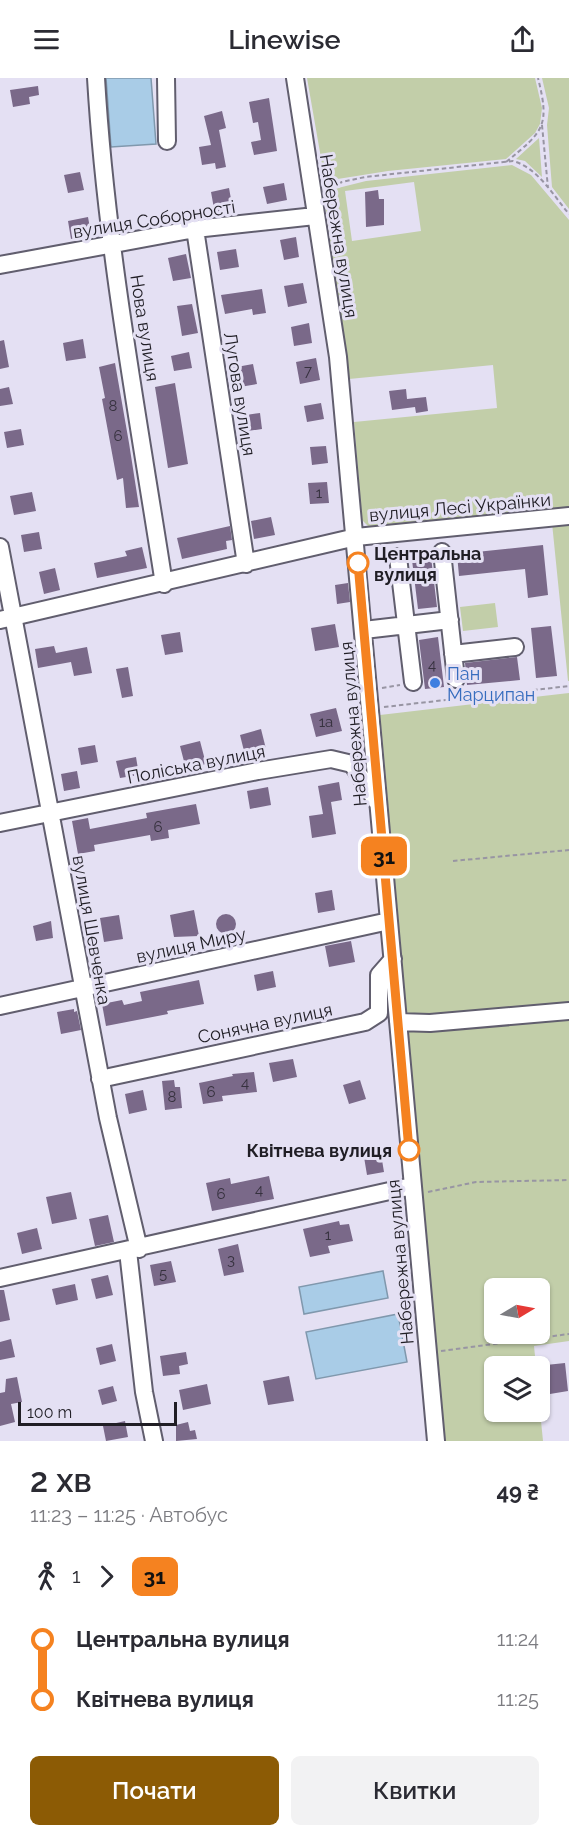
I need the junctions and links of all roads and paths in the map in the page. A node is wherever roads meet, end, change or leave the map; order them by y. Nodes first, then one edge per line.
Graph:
1 (96, 78) edge
2 (166, 78) edge
3 (295, 78) edge
4 (538, 78) edge
5 (542, 125) junction
6 (167, 141) dead end
7 (507, 162) junction
8 (548, 188) junction
9 (314, 209) junction
10 (569, 214) edge
11 (195, 229) junction
12 (112, 244) junction
13 (0, 265) edge
14 (569, 516) edge
15 (356, 537) junction
16 (0, 547) edge
17 (442, 552) dead end
18 (398, 557) dead end
19 (246, 564) junction
20 (164, 584) junction
21 (6, 619) edge
22 (450, 620) junction
23 (406, 626) junction
24 (364, 630) junction
25 (515, 647) dead end
26 (453, 654) junction
27 (456, 679) dead end
28 (413, 682) joint
29 (569, 686) edge
30 (379, 688) dead end
31 (371, 709) junction
32 (379, 805) junction
33 (51, 812) junction
34 (0, 823) edge
35 (569, 850) edge
36 (453, 861) dead end
37 (389, 921) junction
38 (393, 959) junction
39 (82, 989) junction
40 (0, 1006) edge
41 (569, 1011) edge
42 (398, 1022) junction
43 (100, 1078) junction
44 (569, 1180) edge
45 (413, 1191) junction
46 (133, 1250) junction
47 (0, 1278) edge
48 (569, 1334) edge
49 (428, 1352) junction
50 (154, 1441) edge
51 (436, 1441) edge

1 - 12 street, Нова вулиця
2 - 6 street
3 - 9 street, Набережна вулиця
4 - 5 path
5 - 7 path
5 - 8 path
7 - 8 path
7 - 9 path
8 - 10 path
9 - 11 street, вулиця Соборності
9 - 15 street, Набережна вулиця
11 - 12 street, вулиця Соборності
11 - 19 street, Лугова вулиця
12 - 13 street, вулиця Соборності
12 - 20 street, Нова вулиця
14 - 15 street, вулиця Лесі Українки
15 - 19 street
15 - 24 street, Набережна вулиця
16 - 21 street, вулиця Шевченка
17 - 22 street
18 - 23 street
19 - 20 street
20 - 21 street
21 - 33 street, вулиця Шевченка
22 - 23 street
22 - 26 street
23 - 24 street
23 - 28 street
24 - 31 street, Набережна вулиця
25 - 26 street
26 - 27 street
28 - 30 path
29 - 31 path
31 - 32 street, Набережна вулиця
32 - 33 street, Поліська вулиця
32 - 37 street, Набережна вулиця
33 - 34 street, Поліська вулиця
33 - 39 street, вулиця Шевченка
35 - 36 path
37 - 38 street, Набережна вулиця
37 - 39 street, вулиця Миру
38 - 42 street, Набережна вулиця
38 - 43 street, Сонячна вулиця
39 - 40 street, вулиця Миру
39 - 43 street, вулиця Шевченка
41 - 42 street
42 - 45 street, Набережна вулиця
43 - 46 street, вулиця Шевченка
44 - 45 path
45 - 46 street
45 - 49 street, Набережна вулиця
46 - 47 street
46 - 50 street, вулиця Шевченка
48 - 49 path
49 - 51 street, Набережна вулиця

